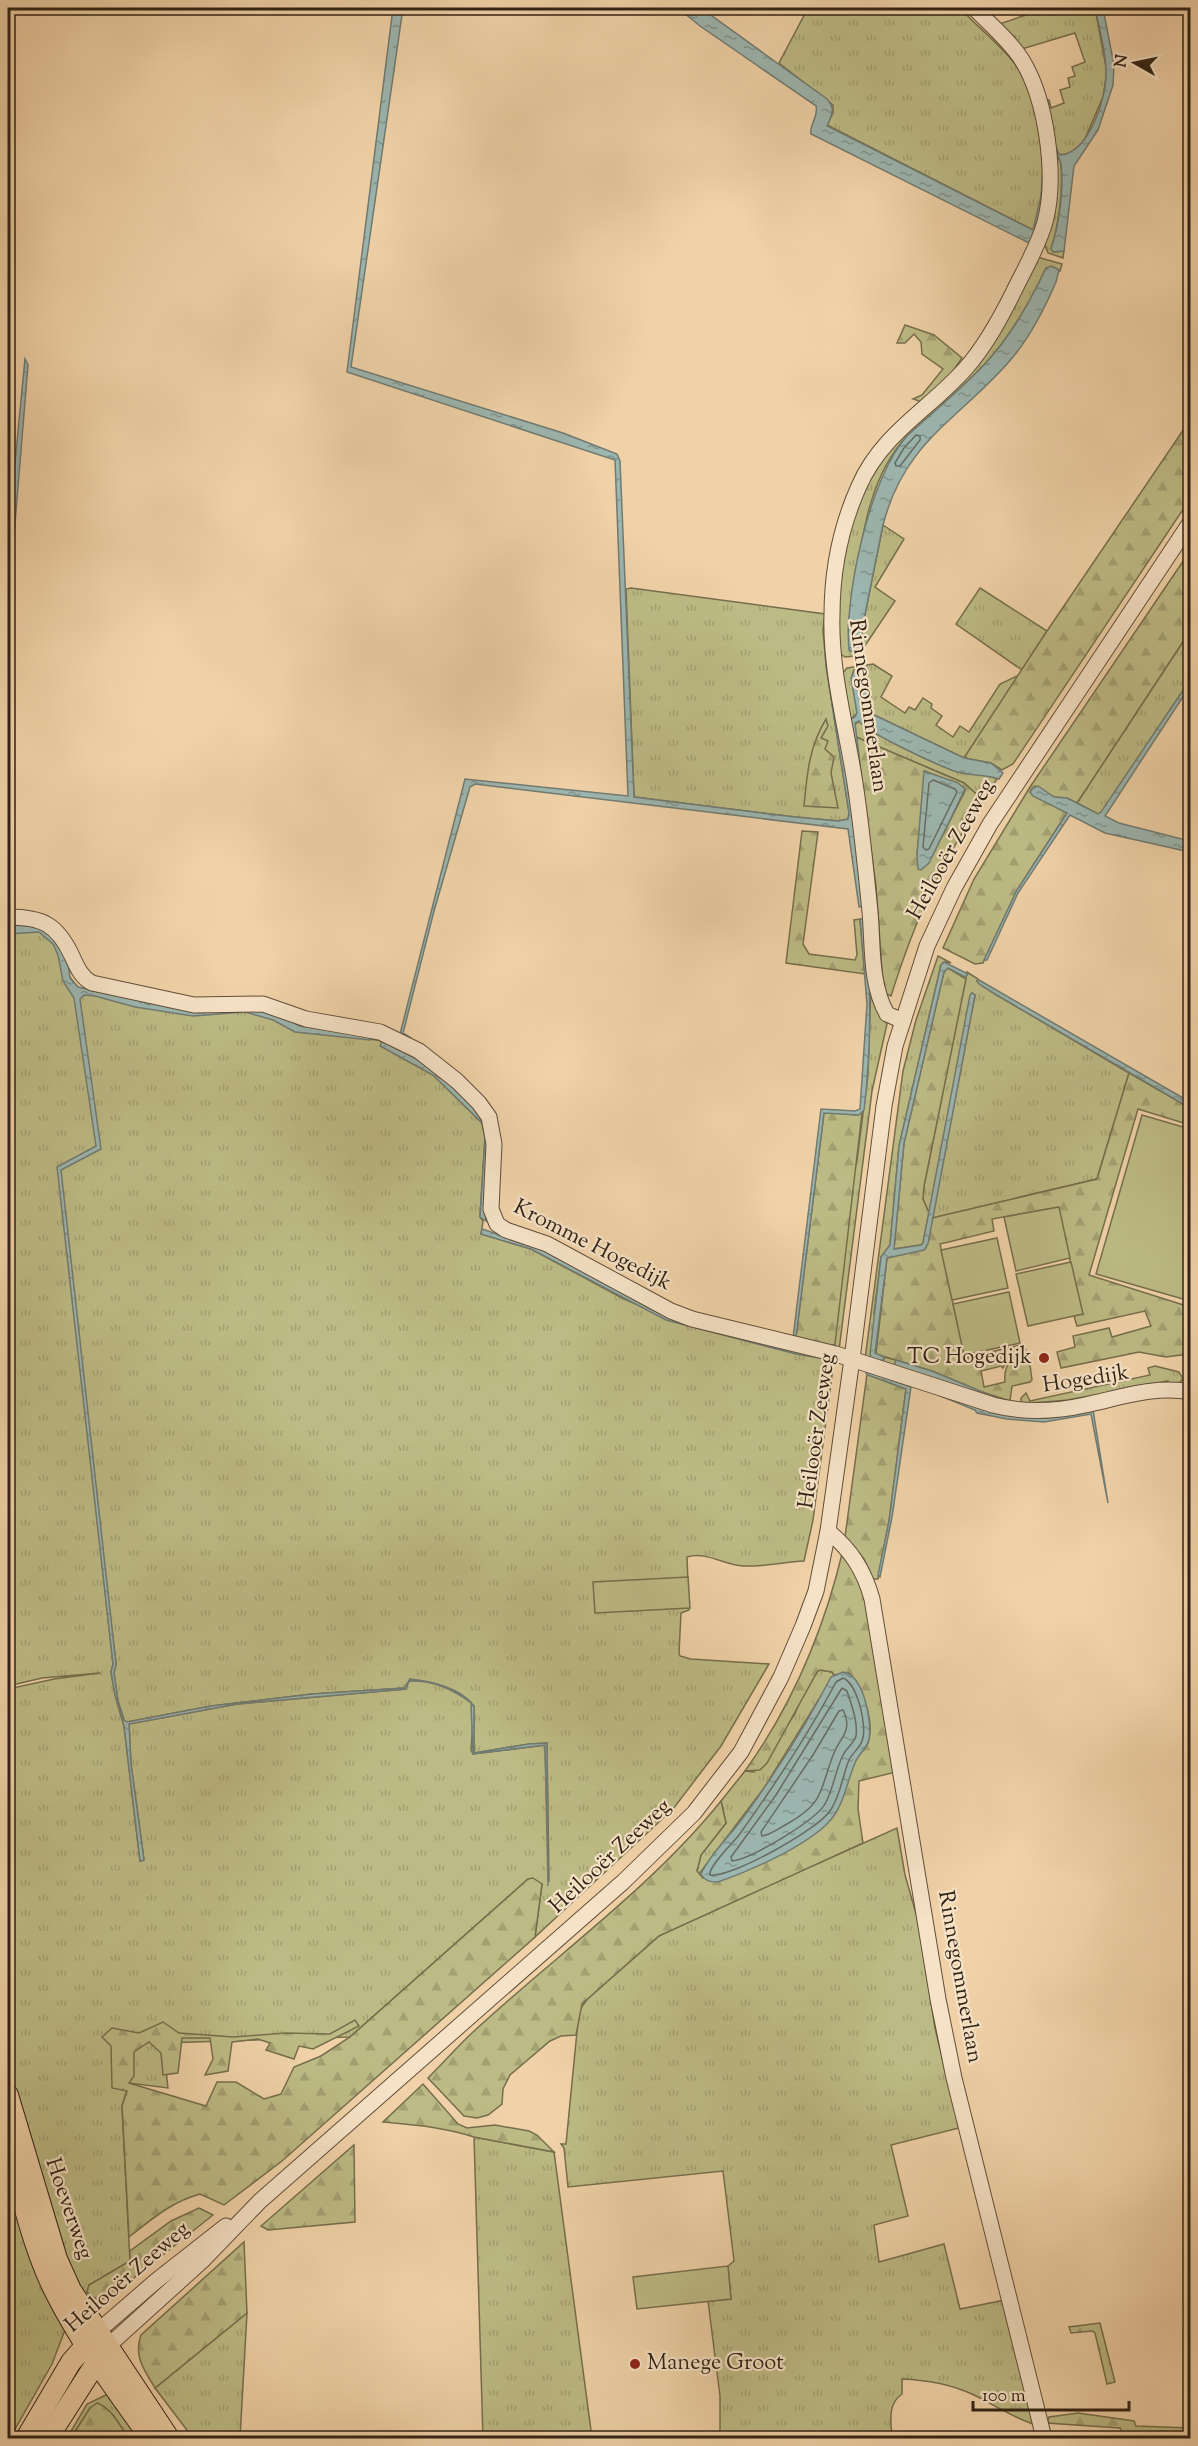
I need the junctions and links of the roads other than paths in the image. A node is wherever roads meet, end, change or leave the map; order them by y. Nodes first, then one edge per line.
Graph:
1 (974, 8) edge
2 (1191, 523) edge
3 (8, 917) edge
4 (903, 1020) junction
5 (852, 1359) junction
6 (1191, 1392) edge
7 (828, 1531) junction
8 (8, 2095) edge
9 (8, 2136) edge
10 (96, 2346) junction
11 (27, 2439) edge
12 (48, 2439) edge
13 (150, 2439) edge
14 (169, 2439) edge
15 (1044, 2439) edge

1 - 4 street, Rinnegommerlaan
2 - 4 street, Heilooër Zeeweg
3 - 5 street, Kromme Hogedijk
4 - 5 street, Heilooër Zeeweg
5 - 6 street, Hogedijk
5 - 7 street, Heilooër Zeeweg
7 - 10 street, Heilooër Zeeweg
7 - 15 street, Rinnegommerlaan
8 - 10 main road, Hoeverweg
9 - 10 main road, Hoeverweg
10 - 11 main road, Heilooër Zeeweg
10 - 12 main road, Heilooër Zeeweg
10 - 13 main road
10 - 14 main road

